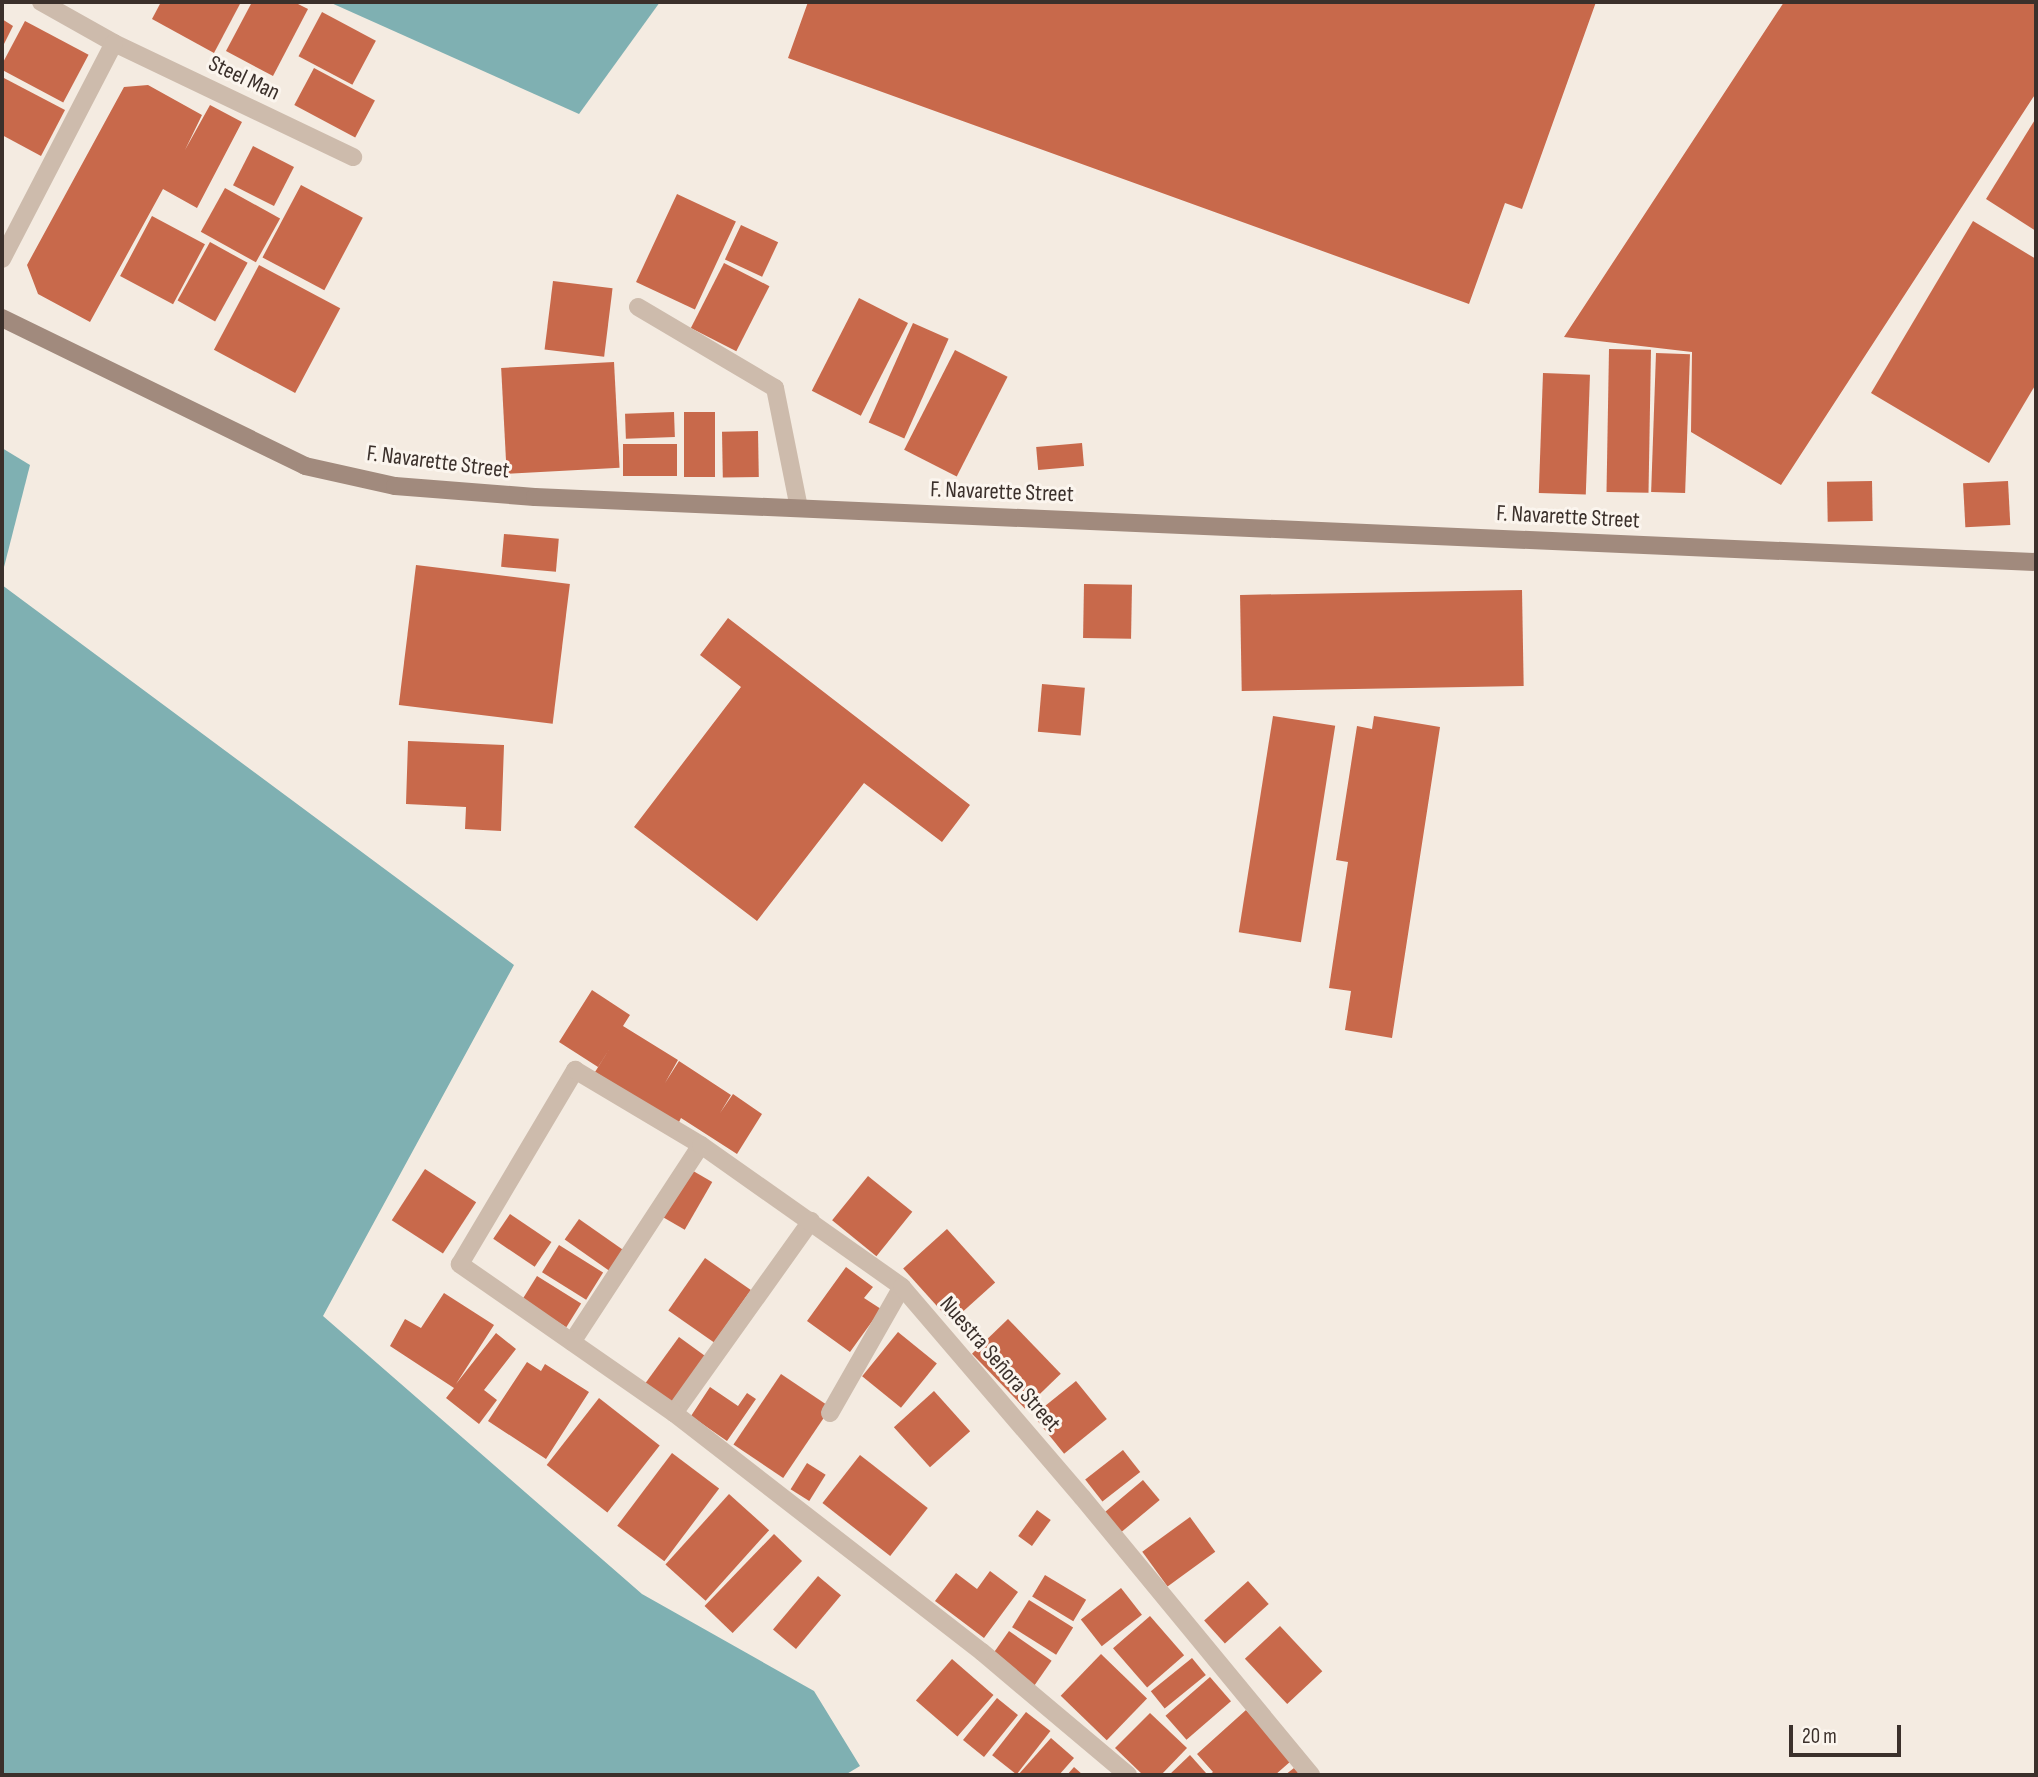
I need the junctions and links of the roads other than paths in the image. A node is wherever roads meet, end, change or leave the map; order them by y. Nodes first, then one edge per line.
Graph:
1 (41, 2) edge
2 (114, 43) junction
3 (353, 157) dead end
4 (2, 259) edge
5 (638, 307) dead end
6 (2, 318) edge
7 (799, 509) junction
8 (2036, 562) edge
9 (701, 1145) junction
10 (811, 1221) junction
11 (902, 1287) junction
12 (572, 1342) junction
13 (674, 1413) junction
14 (830, 1413) dead end
15 (1128, 1775) edge
16 (1311, 1775) edge

1 - 2 street, Steel Man
2 - 3 street, Steel Man
2 - 4 street
5 - 7 street
6 - 7 main road, F. Navarette Street
7 - 8 main road, F. Navarette Street
9 - 10 street, Nuestra Señora Street
9 - 12 street
9 - 12 street, Nuestra Señora Street
10 - 11 street, Nuestra Señora Street
10 - 13 street
11 - 14 street
11 - 16 street, Nuestra Señora Street
12 - 13 street
13 - 15 street

